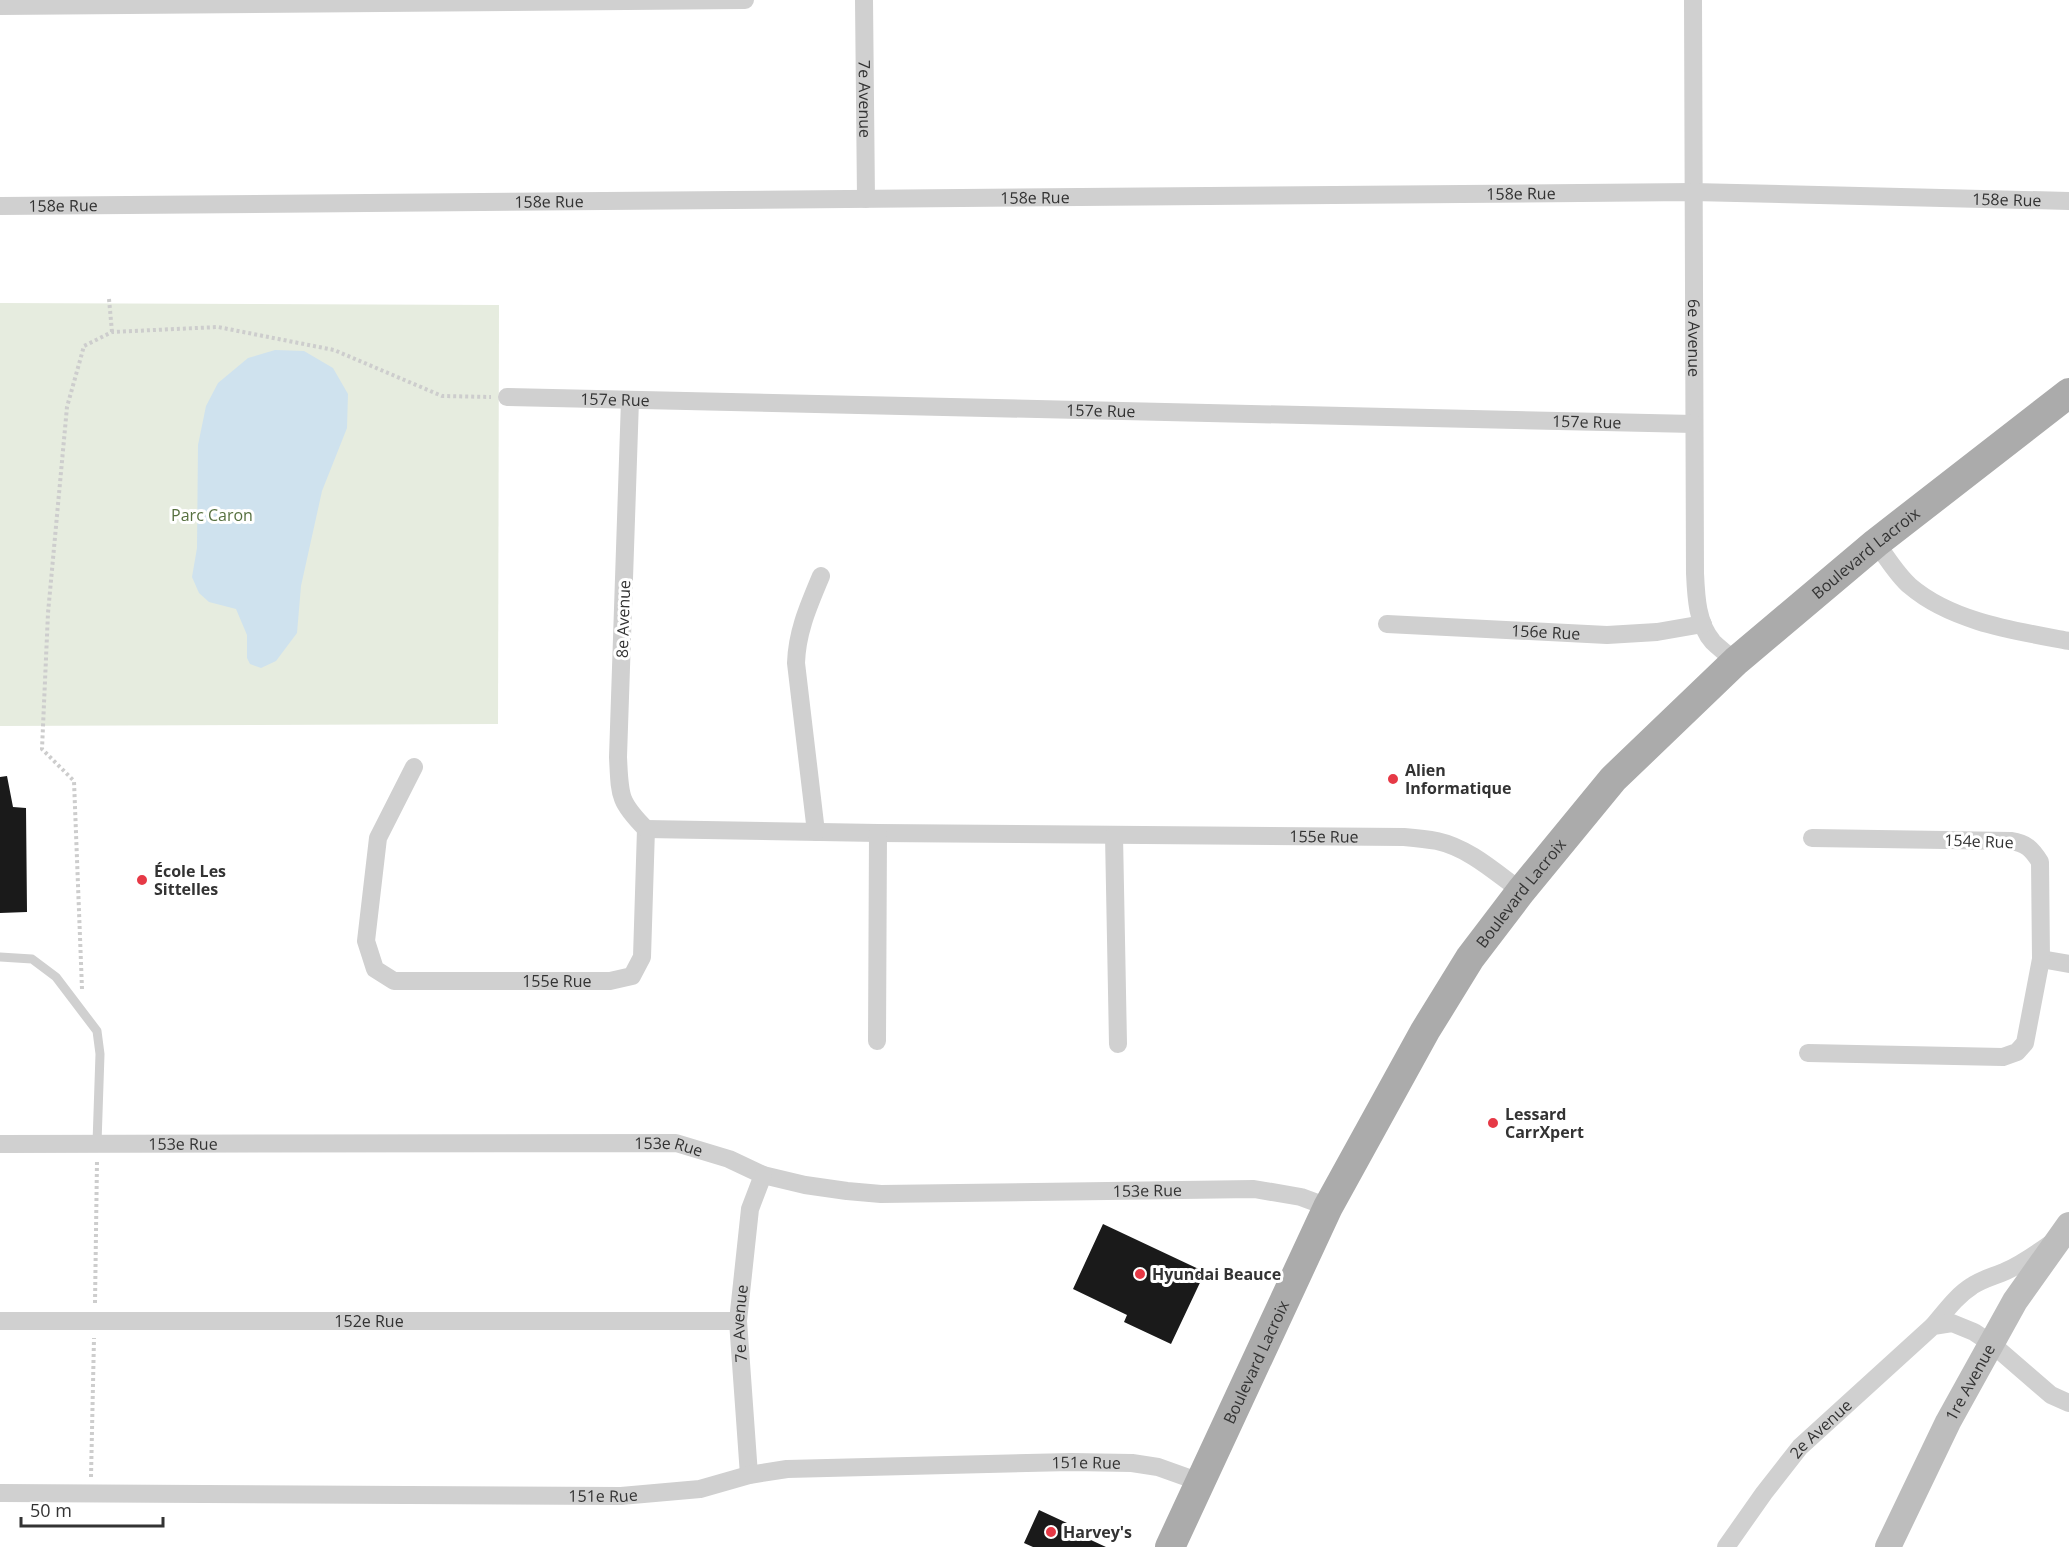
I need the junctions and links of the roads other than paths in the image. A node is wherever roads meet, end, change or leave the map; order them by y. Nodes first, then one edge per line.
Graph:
1 (745, 0) edge
2 (864, 0) edge
3 (1693, 0) edge
4 (0, 6) edge
5 (1693, 192) junction
6 (866, 198) junction
7 (2069, 201) edge
8 (0, 206) edge
9 (2069, 393) edge
10 (507, 397) road end
11 (630, 400) junction
12 (1694, 424) junction
13 (1876, 543) junction
14 (821, 576) dead end
15 (1387, 624) dead end
16 (1703, 624) junction
17 (2069, 641) edge
18 (1736, 661) junction
19 (414, 767) dead end
20 (646, 829) junction
21 (816, 832) junction
22 (878, 833) junction
23 (1114, 835) junction
24 (1812, 838) dead end
25 (1521, 891) junction
26 (0, 957) edge
27 (2041, 959) junction
28 (2069, 964) edge
29 (877, 1041) dead end
30 (1118, 1044) dead end
31 (1809, 1053) dead end
32 (0, 1143) edge
33 (97, 1143) junction
34 (763, 1175) junction
35 (1328, 1207) junction
36 (2064, 1231) edge
37 (0, 1321) edge
38 (738, 1321) junction
39 (1933, 1326) junction
40 (1992, 1344) junction
41 (2069, 1402) edge
42 (749, 1475) junction
43 (1200, 1482) junction
44 (0, 1493) edge
45 (1170, 1547) edge
46 (1726, 1547) edge
47 (1888, 1547) edge

1 - 4 street
2 - 6 street, 7e Avenue
3 - 5 street, 6e Avenue
5 - 6 street, 158e Rue
5 - 7 street, 158e Rue
5 - 12 street, 6e Avenue
6 - 8 street, 158e Rue
9 - 13 main road, Boulevard Lacroix
10 - 11 street, 157e Rue
11 - 12 street, 157e Rue
11 - 20 street, 8e Avenue
12 - 16 street, 6e Avenue
13 - 17 street
13 - 18 main road, Boulevard Lacroix
14 - 21 street
15 - 16 street, 156e Rue
16 - 18 street, 6e Avenue
18 - 25 main road, Boulevard Lacroix
19 - 20 street, 155e Rue
20 - 21 street, 155e Rue
21 - 22 street, 155e Rue
22 - 23 street, 155e Rue
22 - 29 street
23 - 25 street, 155e Rue
23 - 30 street
24 - 27 street, 154e Rue
25 - 35 main road, Boulevard Lacroix
26 - 33 lane
27 - 28 street
27 - 31 street, 154e Rue
32 - 33 street, 153e Rue
33 - 34 street, 153e Rue
34 - 35 street, 153e Rue
34 - 38 street, 7e Avenue
35 - 43 main road, Boulevard Lacroix
36 - 39 street, 2e Avenue
36 - 40 street, 1re Avenue
37 - 38 street, 152e Rue
38 - 42 street, 7e Avenue
39 - 40 street
39 - 46 street, 2e Avenue
40 - 41 street
40 - 47 street, 1re Avenue
42 - 43 street, 151e Rue
42 - 44 street, 151e Rue
43 - 45 main road, Boulevard Lacroix

